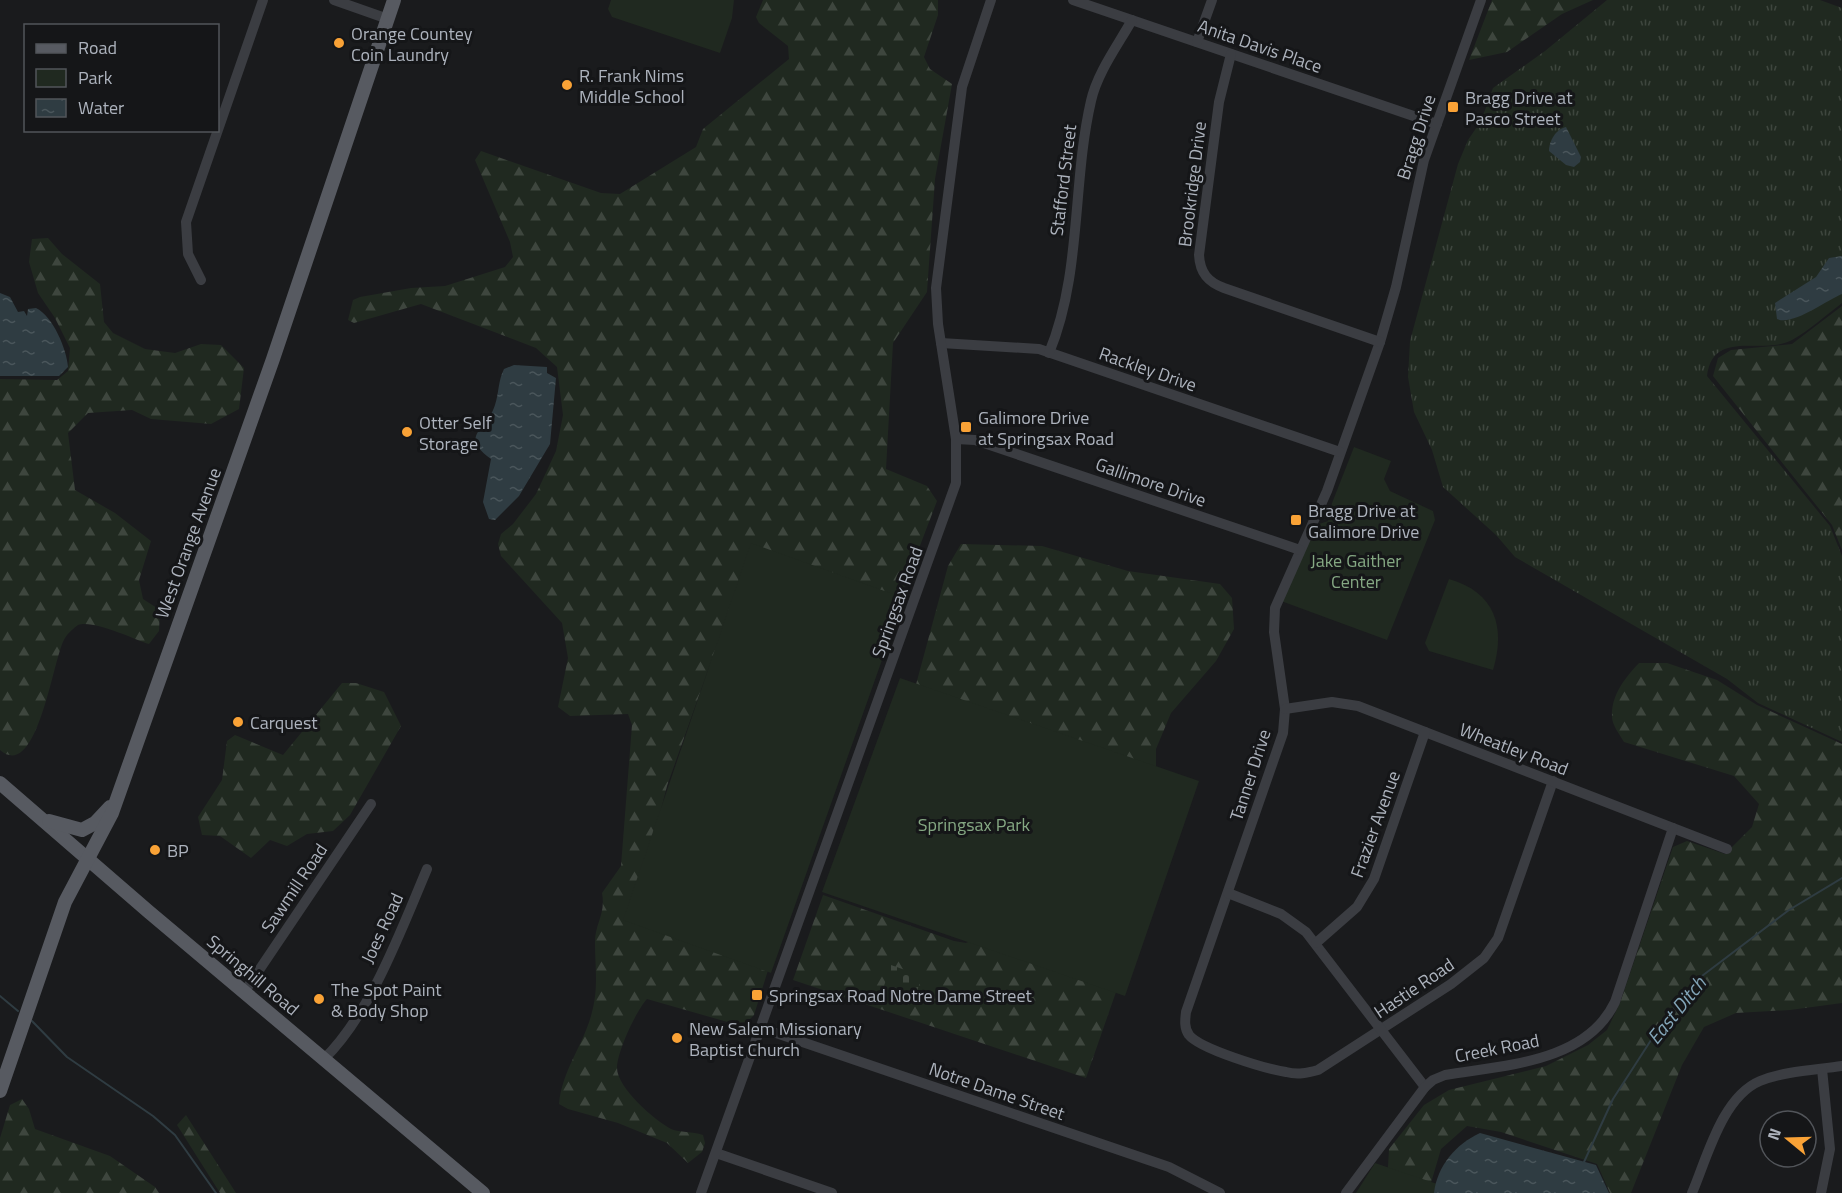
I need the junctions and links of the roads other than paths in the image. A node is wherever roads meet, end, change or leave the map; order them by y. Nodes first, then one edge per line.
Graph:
1 (263, 0) edge
2 (334, 0) edge
3 (394, 0) edge
4 (991, 0) edge
5 (1073, 0) edge
6 (1212, 0) edge
7 (1481, 0) edge
8 (388, 19) junction
9 (1132, 20) junction
10 (1197, 42) junction
11 (1231, 54) junction
12 (1437, 124) junction
13 (219, 127) edge
14 (217, 132) edge
15 (201, 280) dead end
16 (1396, 287) joint
17 (1380, 342) junction
18 (941, 343) junction
19 (1049, 353) junction
20 (956, 439) junction
21 (1340, 453) junction
22 (1300, 550) junction
23 (1286, 709) junction
24 (1425, 732) junction
25 (1553, 781) junction
26 (0, 783) edge
27 (118, 795) junction
28 (371, 804) dead end
29 (39, 816) junction
30 (1673, 828) junction
31 (1727, 849) dead end
32 (88, 858) junction
33 (427, 869) dead end
34 (1228, 892) junction
35 (1316, 943) junction
36 (245, 991) junction
37 (760, 1028) junction
38 (1382, 1030) junction
39 (1188, 1034) joint
40 (324, 1059) junction
41 (1842, 1066) edge
42 (1822, 1069) junction
43 (1425, 1087) junction
44 (0, 1091) edge
45 (716, 1153) junction
46 (483, 1193) edge
47 (701, 1193) edge
48 (832, 1193) edge
49 (1220, 1193) edge
50 (1346, 1193) edge
51 (1692, 1193) edge
52 (1821, 1193) edge

1 - 13 street
2 - 8 street
3 - 8 main road, West Orange Avenue
4 - 18 street, Springsax Road
5 - 9 street, Anita Davis Place
6 - 10 street
7 - 12 street, Bragg Drive
8 - 27 main road, West Orange Avenue
9 - 10 street, Anita Davis Place
9 - 19 street, Stafford Street
10 - 11 street, Anita Davis Place
11 - 12 street, Anita Davis Place
11 - 17 street, Brookridge Drive
12 - 16 street, Bragg Drive
14 - 15 street
16 - 17 street, Tanner Drive
17 - 21 street, Tanner Drive
18 - 19 street, Rackley Drive
18 - 20 street, Springsax Road
19 - 21 street, Rackley Drive
20 - 22 street, Gallimore Drive
20 - 37 street, Springsax Road
21 - 22 street, Tanner Drive
22 - 23 street, Tanner Drive
23 - 24 street, Wheatley Road
23 - 34 street, Tanner Drive
24 - 25 street, Wheatley Road
24 - 35 street, Frazier Avenue
25 - 30 street, Wheatley Road
25 - 38 street, Hastie Road
26 - 29 main road, Springhill Road
27 - 29 main road
27 - 32 main road, West Orange Avenue
28 - 36 street, Sawmill Road
29 - 32 main road, Springhill Road
30 - 31 street, Wheatley Road
30 - 43 street, Creek Road
32 - 36 main road, Springhill Road
32 - 44 main road, West Orange Avenue
33 - 40 street, Joes Road
34 - 35 street
34 - 39 street, Tanner Drive
35 - 38 street
36 - 40 main road, Springhill Road
37 - 45 street, Springsax Road
37 - 49 street, Notre Dame Street
38 - 39 street, Hastie Road
38 - 43 street
40 - 46 main road, Springhill Road
41 - 42 street
42 - 51 street
42 - 52 street
43 - 50 street, Creek Road
45 - 47 street, Springsax Road
45 - 48 street

